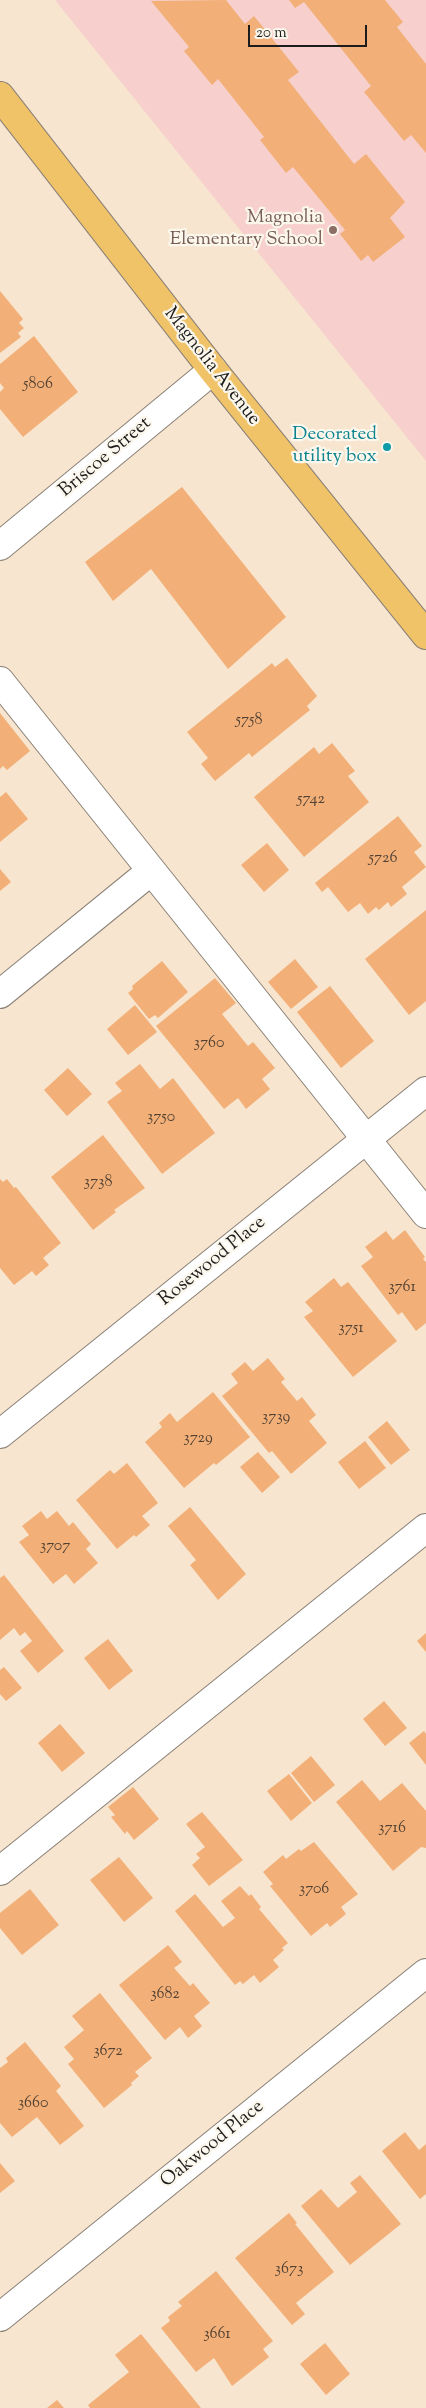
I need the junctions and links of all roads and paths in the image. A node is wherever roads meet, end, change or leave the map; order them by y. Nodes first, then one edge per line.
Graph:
1 (0, 96) edge
2 (213, 370) junction
3 (0, 546) edge
4 (426, 635) edge
5 (0, 681) edge
6 (151, 871) junction
7 (0, 994) edge
8 (426, 1091) edge
9 (366, 1139) junction
10 (426, 1214) edge
11 (0, 1434) edge
12 (426, 1528) edge
13 (0, 1871) edge
14 (426, 1973) edge
15 (0, 2317) edge

1 - 2 main road, Magnolia Avenue
2 - 3 street, Briscoe Street
2 - 4 main road, Magnolia Avenue
5 - 6 street
6 - 7 street
6 - 9 street
8 - 9 street, Rosewood Place
9 - 10 street
9 - 11 street, Rosewood Place
12 - 13 street
14 - 15 street, Oakwood Place

